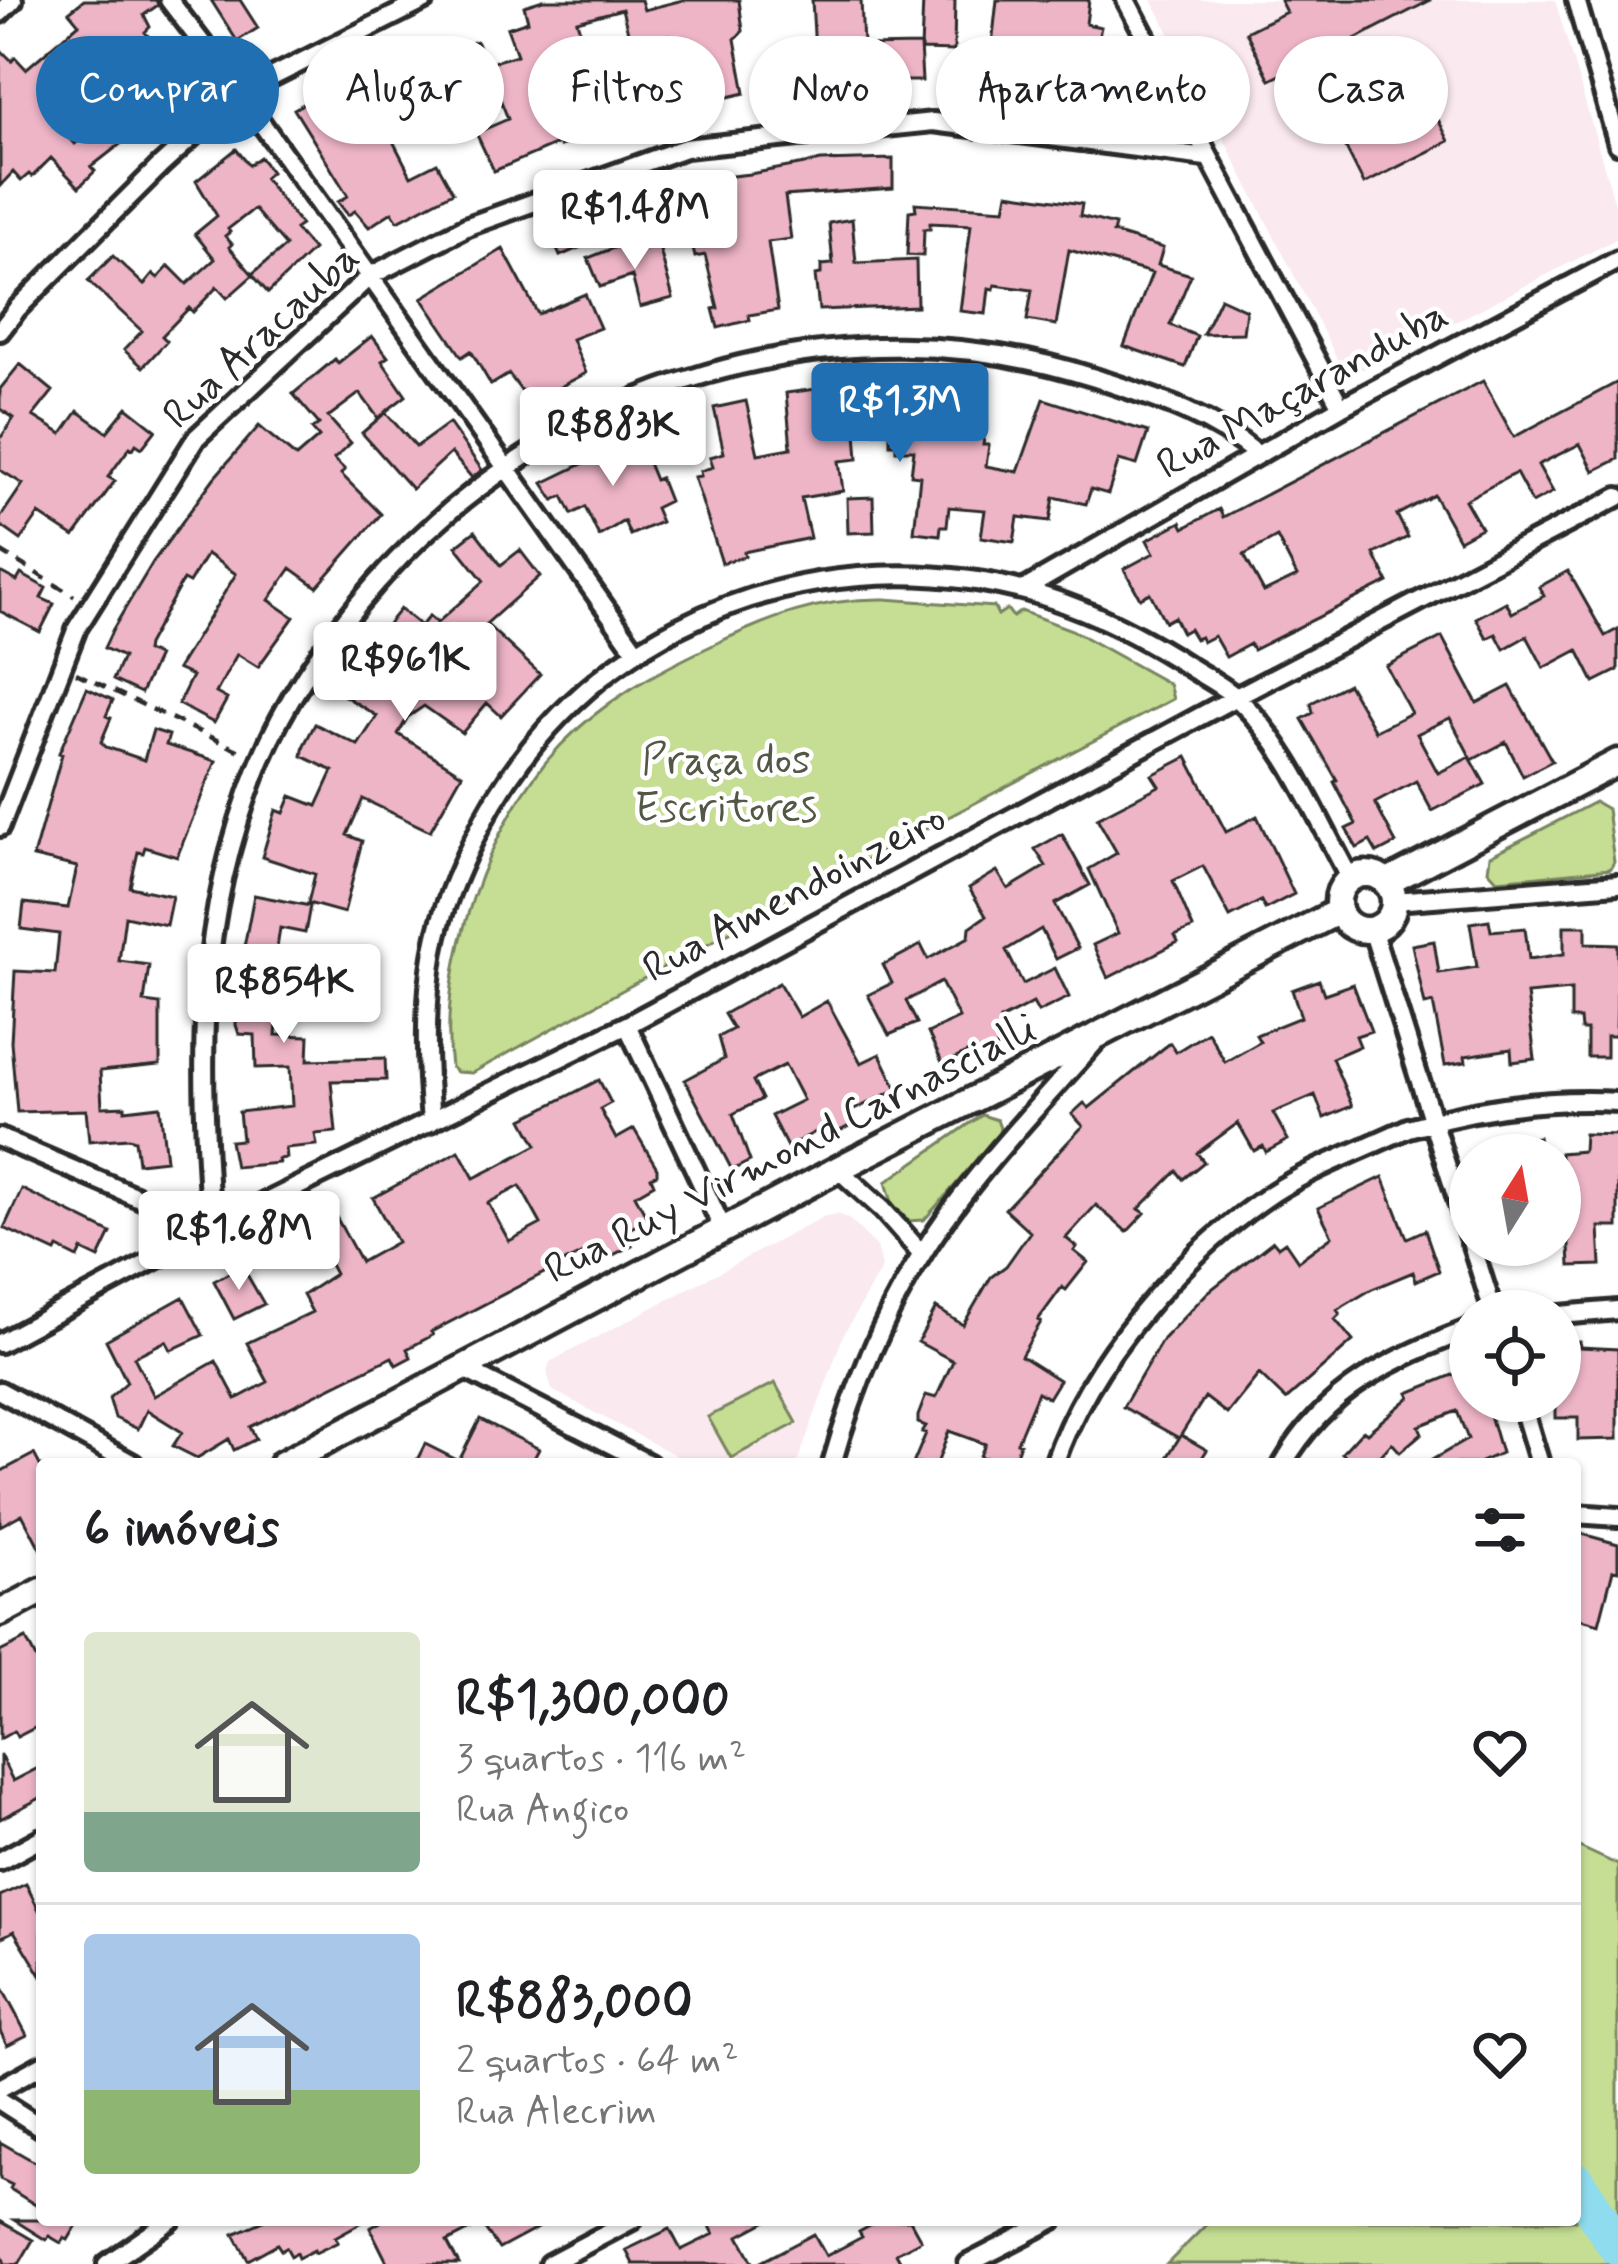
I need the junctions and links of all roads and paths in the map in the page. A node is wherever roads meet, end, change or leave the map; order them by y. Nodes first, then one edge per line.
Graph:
1 (13, 0) edge
2 (169, 0) edge
3 (424, 0) edge
4 (1126, 0) edge
5 (1576, 0) edge
6 (0, 13) edge
7 (196, 36) edge
8 (279, 73) edge
9 (184, 144) edge
10 (276, 144) edge
11 (1618, 144) edge
12 (1207, 157) junction
13 (1618, 260) edge
14 (370, 276) junction
15 (0, 331) edge
16 (1340, 407) junction
17 (1258, 455) junction
18 (504, 467) junction
19 (1618, 497) edge
20 (0, 551) edge
21 (1025, 589) junction
22 (90, 605) junction
23 (636, 651) junction
24 (59, 665) junction
25 (1236, 697) junction
26 (260, 761) junction
27 (1617, 768) edge
28 (0, 827) edge
29 (1350, 878) junction
30 (1618, 884) edge
31 (1390, 892) junction
32 (1339, 910) junction
33 (1372, 929) junction
34 (626, 1025) junction
35 (1103, 1033) junction
36 (1618, 1102) edge
37 (1431, 1121) junction
38 (431, 1122) junction
39 (0, 1138) edge
40 (838, 1169) junction
41 (1449, 1176) edge
42 (211, 1229) junction
43 (724, 1229) junction
44 (922, 1254) junction
45 (1618, 1310) edge
46 (1581, 1313) edge
47 (1449, 1337) edge
48 (0, 1343) edge
49 (460, 1367) junction
50 (0, 1391) edge
51 (1527, 1422) edge
52 (122, 1458) edge
53 (293, 1458) edge
54 (637, 1458) edge
55 (834, 1458) edge
56 (1056, 1458) edge
57 (1286, 1458) edge
58 (1538, 1458) edge
59 (1581, 1514) edge
60 (1618, 1516) edge
61 (36, 1595) edge
62 (0, 1613) edge
63 (36, 1841) edge
64 (0, 1861) edge
65 (36, 2068) edge
66 (0, 2088) edge
67 (0, 2101) edge
68 (36, 2124) edge
69 (162, 2226) edge
70 (621, 2226) edge
71 (1041, 2226) edge
72 (107, 2264) edge
73 (549, 2264) edge
74 (968, 2264) edge

1 - 6 street
2 - 7 street
3 - 8 street
4 - 12 street
5 - 11 street
9 - 15 street
10 - 14 street
12 - 14 street, Rua Aracauba
12 - 16 street
13 - 16 street, Rua Maçaranduba
14 - 18 street
14 - 22 street, Rua Aracauba
16 - 17 street, Rua Maçaranduba
17 - 18 street
17 - 21 street, Rua Maçaranduba
18 - 23 street
18 - 26 street
19 - 25 street, Rua Amendoinzeiro
20 - 22 path
21 - 23 street
21 - 25 street
22 - 24 street, Rua Aracauba
23 - 38 street
24 - 26 path
24 - 28 street, Rua Aracauba
25 - 29 street
25 - 34 street, Rua Amendoinzeiro
26 - 42 street
27 - 31 street
29 - 31 street
29 - 32 street
30 - 31 street
31 - 33 street
32 - 33 street
32 - 35 street, Rua Ruy Virmond Carnascialli
33 - 37 street
34 - 38 street, Rua Amendoinzeiro
34 - 43 street
35 - 40 street, Rua Ruy Virmond Carnascialli
35 - 44 street
36 - 37 street
37 - 41 street
37 - 56 street
38 - 42 street, Rua Amendoinzeiro
39 - 42 street
40 - 43 street, Rua Ruy Virmond Carnascialli
40 - 44 street
42 - 48 street, Rua Amendoinzeiro
43 - 49 street, Rua Ruy Virmond Carnascialli
44 - 55 street
45 - 46 street
47 - 57 street
49 - 53 street, Rua Ruy Virmond Carnascialli
49 - 54 street
50 - 52 street
51 - 58 street
59 - 60 street
61 - 62 street
63 - 64 street
65 - 66 street
67 - 68 street
69 - 72 street
70 - 73 street
71 - 74 street

